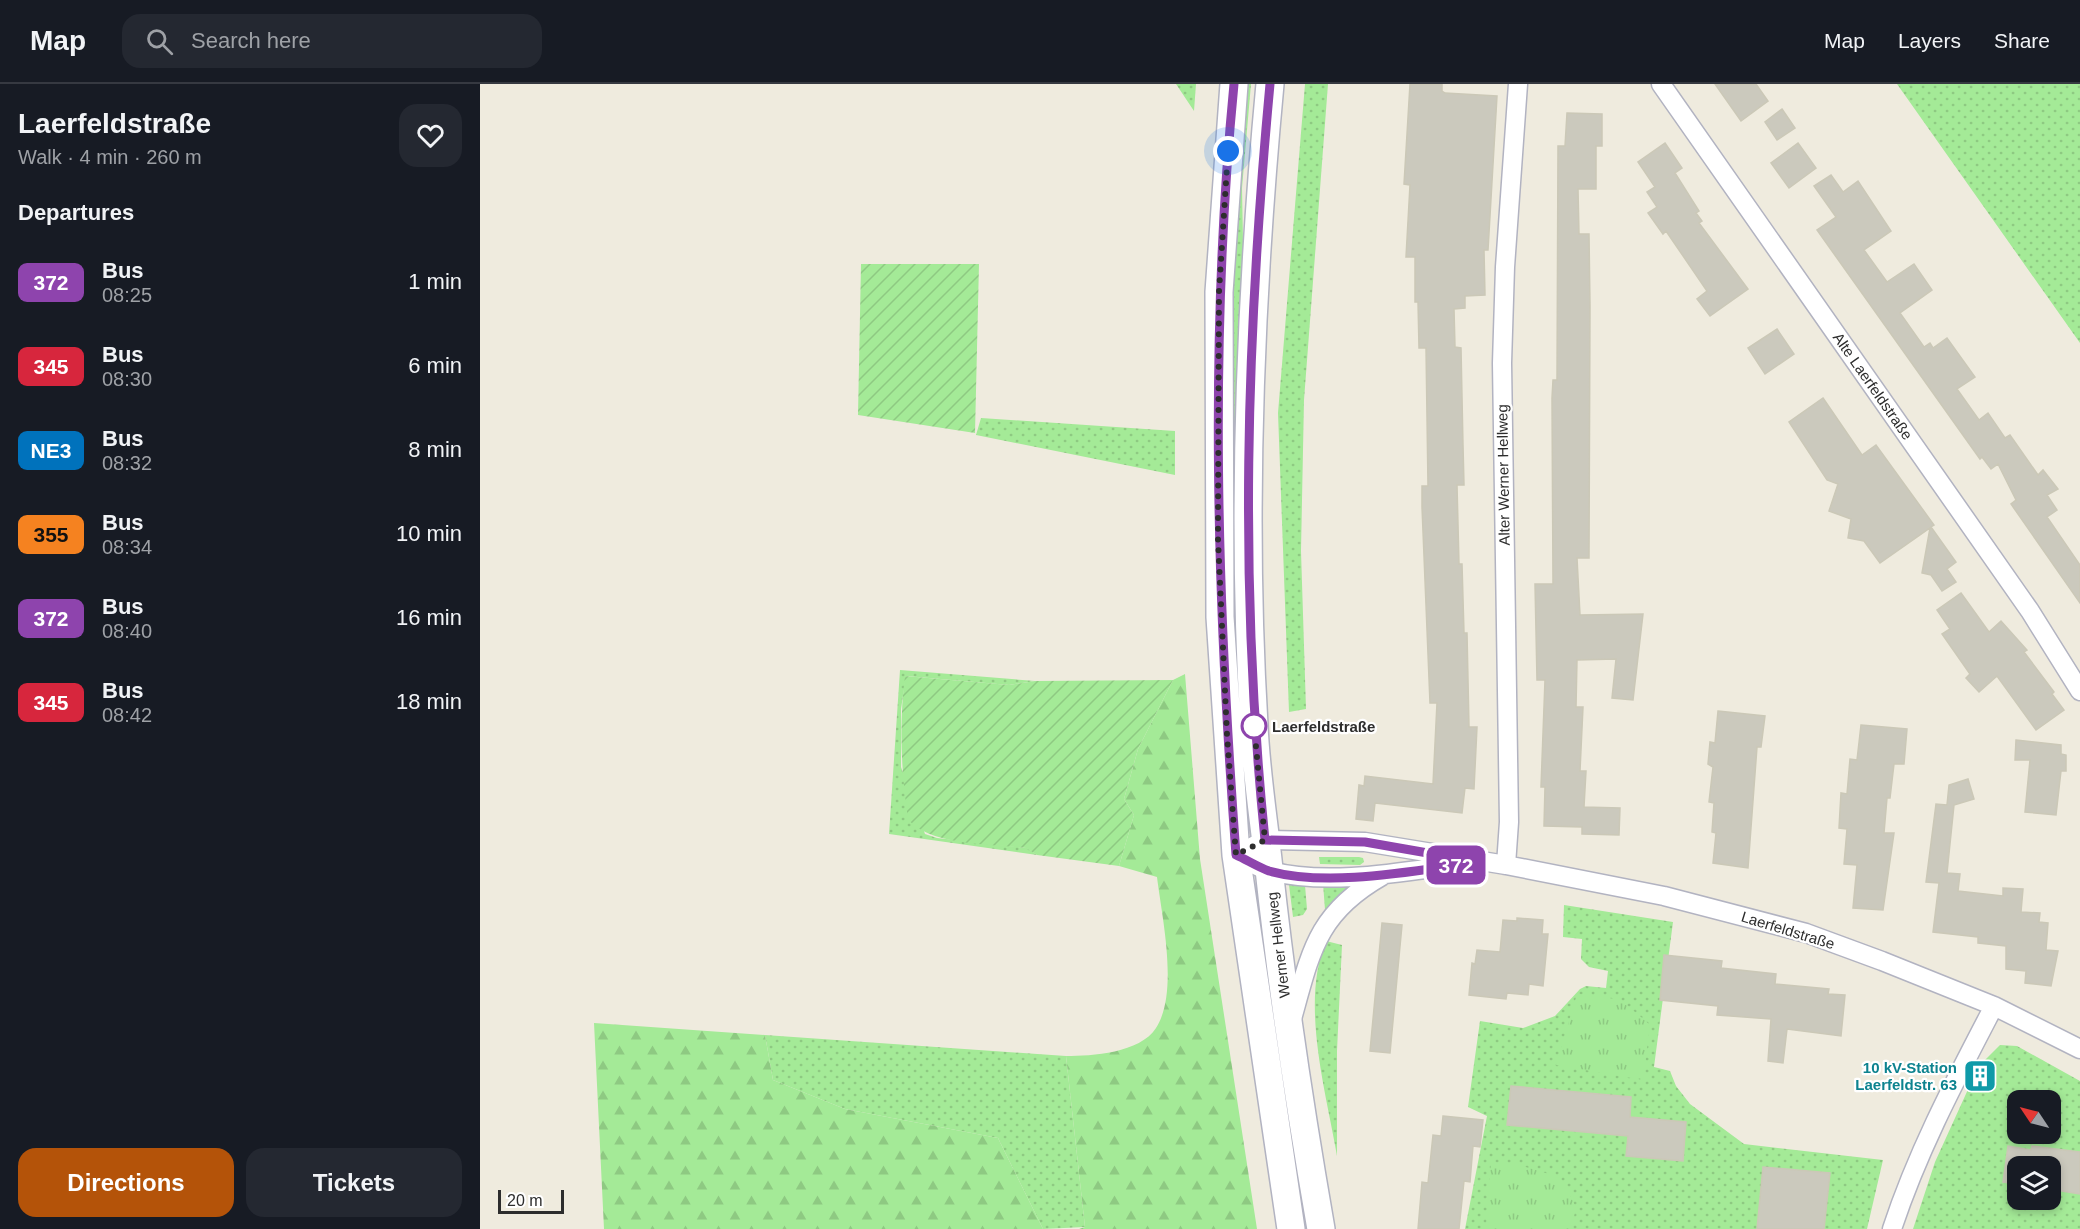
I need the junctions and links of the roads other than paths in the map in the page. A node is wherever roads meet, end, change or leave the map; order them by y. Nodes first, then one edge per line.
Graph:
1 (1234, 84) edge
2 (1270, 84) edge
3 (1518, 84) edge
4 (1660, 84) edge
5 (2080, 691) edge
6 (1265, 840) junction
7 (1236, 855) junction
8 (1479, 862) junction
9 (1506, 866) junction
10 (1269, 871) junction
11 (1383, 875) junction
12 (1994, 1006) junction
13 (1288, 1032) junction
14 (2080, 1049) edge
15 (1291, 1229) edge
16 (1321, 1229) edge
17 (1892, 1229) edge

1 - 7 main road, Werner Hellweg
2 - 6 main road, Werner Hellweg
3 - 9 street, Alter Werner Hellweg
4 - 5 street, Alte Laerfeldstraße
6 - 7 street, Laerfeldstraße
6 - 8 street, Laerfeldstraße
6 - 10 main road, Werner Hellweg
7 - 10 street, Laerfeldstraße
7 - 15 main road, Werner Hellweg
8 - 9 street, Laerfeldstraße
8 - 11 street, Laerfeldstraße
9 - 12 street, Laerfeldstraße
10 - 11 street, Laerfeldstraße
10 - 13 main road, Werner Hellweg
11 - 13 street, Laerfeldstraße
12 - 14 street, Laerfeldstraße
12 - 17 street
13 - 16 main road, Werner Hellweg

